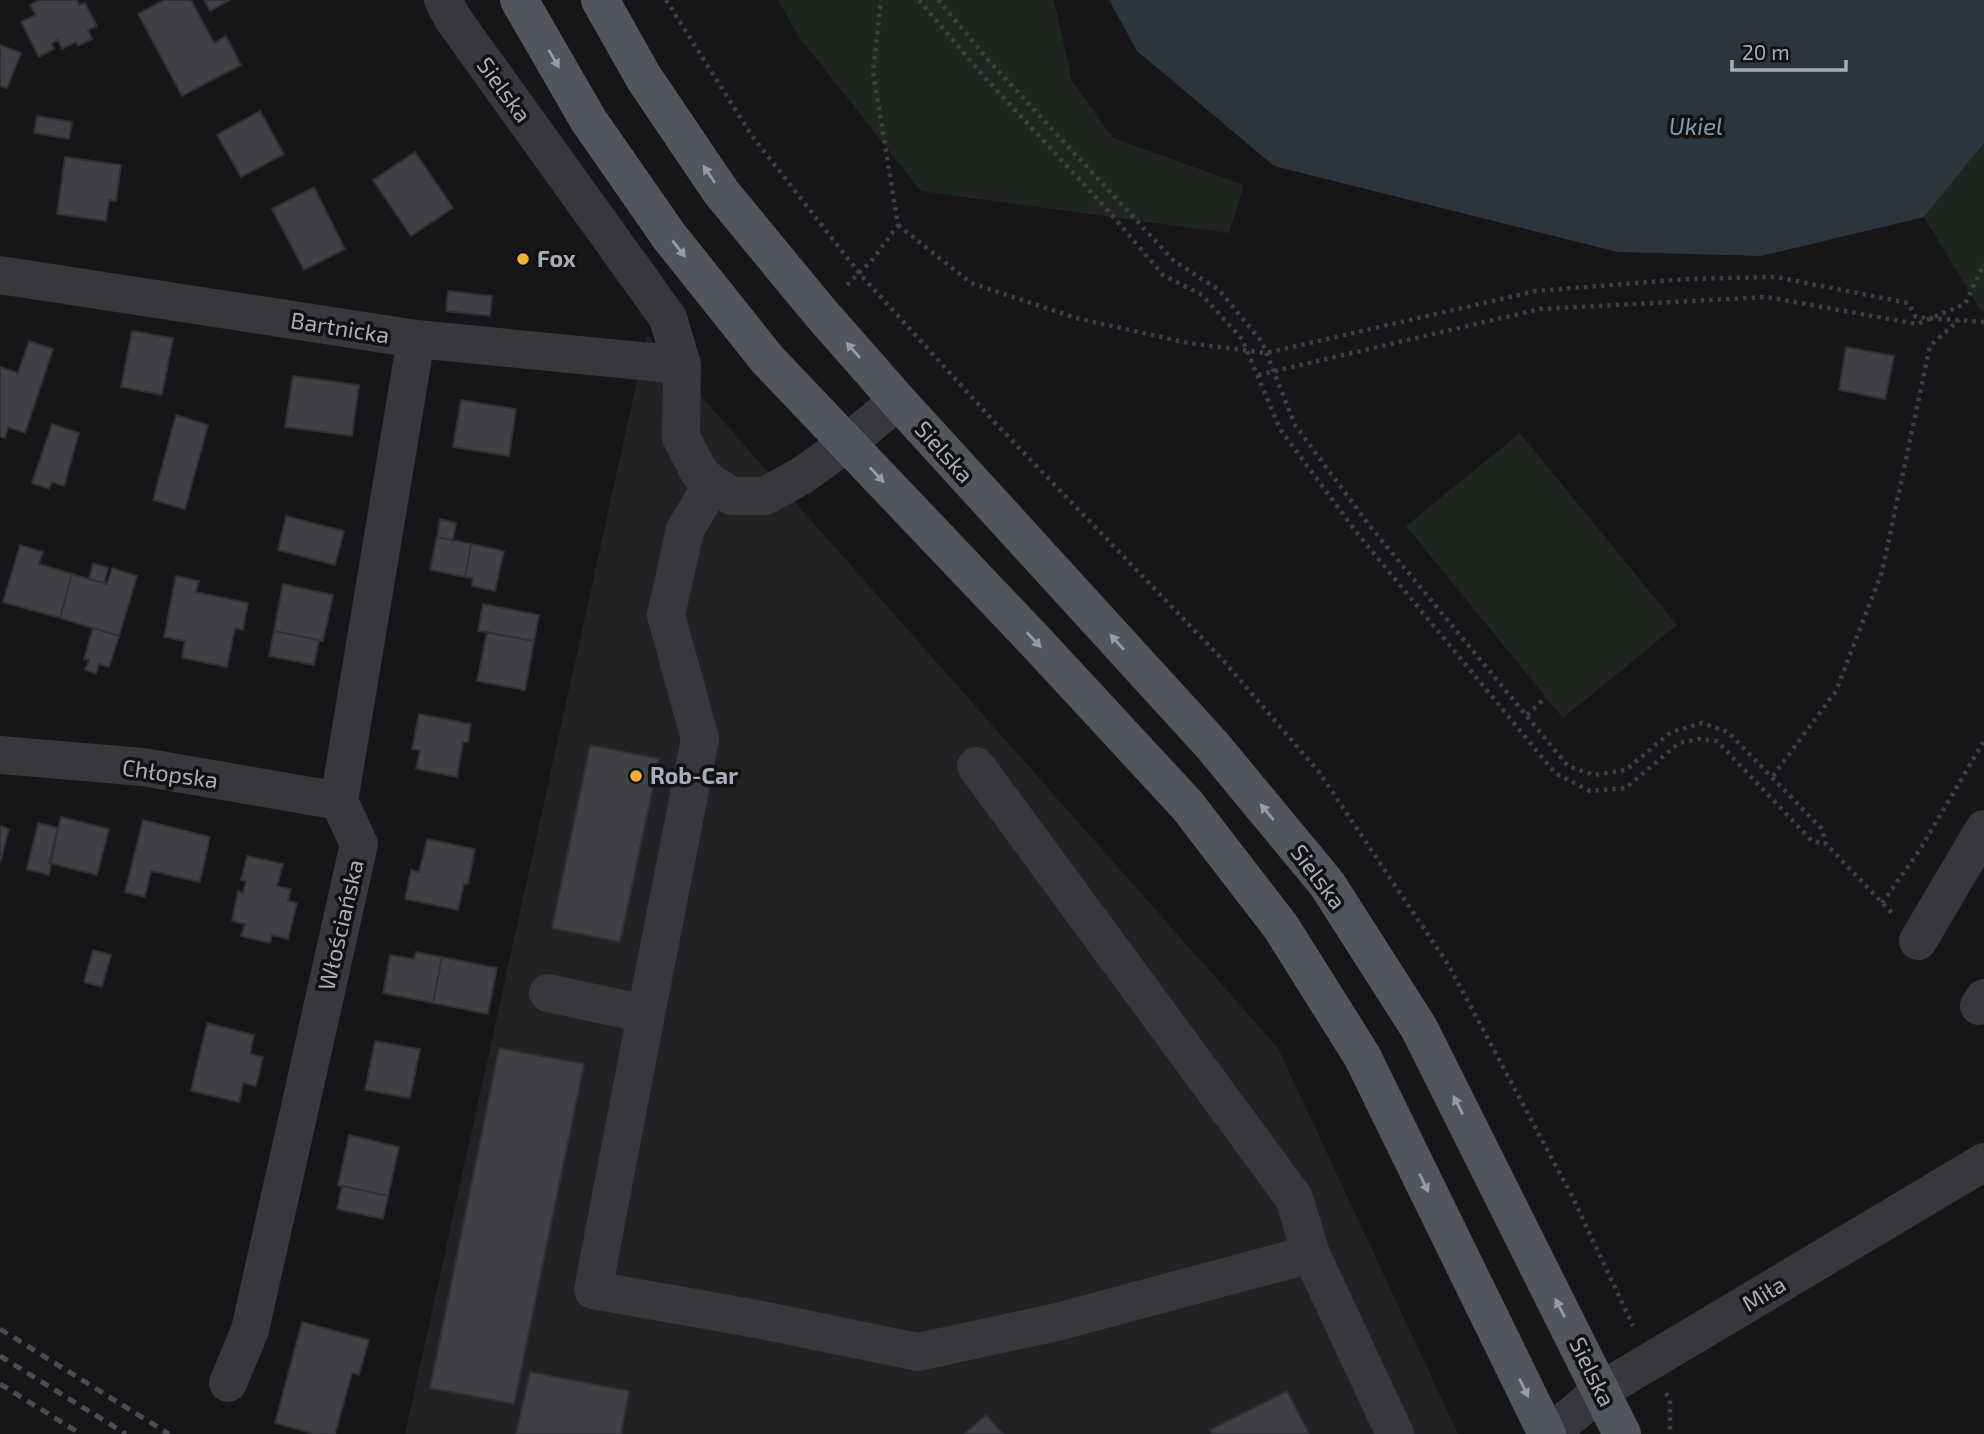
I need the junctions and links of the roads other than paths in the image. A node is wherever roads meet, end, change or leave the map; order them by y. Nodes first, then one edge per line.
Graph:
1 (443, 0) edge
2 (520, 0) edge
3 (600, 0) edge
4 (0, 275) edge
5 (416, 339) junction
6 (682, 365) junction
7 (898, 401) junction
8 (848, 443) junction
9 (712, 484) junction
10 (0, 755) edge
11 (976, 766) dead end
12 (339, 801) junction
13 (1984, 829) edge
14 (1918, 941) dead end
15 (548, 993) dead end
16 (646, 1014) junction
17 (1984, 1162) edge
18 (1311, 1254) junction
19 (228, 1383) dead end
20 (1602, 1390) junction
21 (1395, 1434) edge
22 (1548, 1434) edge
23 (1622, 1434) edge

1 - 6 street, Sielska
2 -> 8 main road
7 -> 3 main road, Sielska
4 - 5 street, Bartnicka
5 - 6 street, Bartnicka
5 - 12 street
6 - 9 street, Sielska
7 - 8 street, Sielska
20 -> 7 main road, Sielska
8 - 9 street, Sielska
8 -> 22 main road
9 - 16 street
10 - 12 street, Chłopska
11 - 18 street
12 - 19 street, Włościańska
13 - 14 street
15 - 16 street
16 - 18 street
17 - 20 street, Miła
18 - 21 street
20 - 22 street, Miła
20 - 23 main road, Sielska

